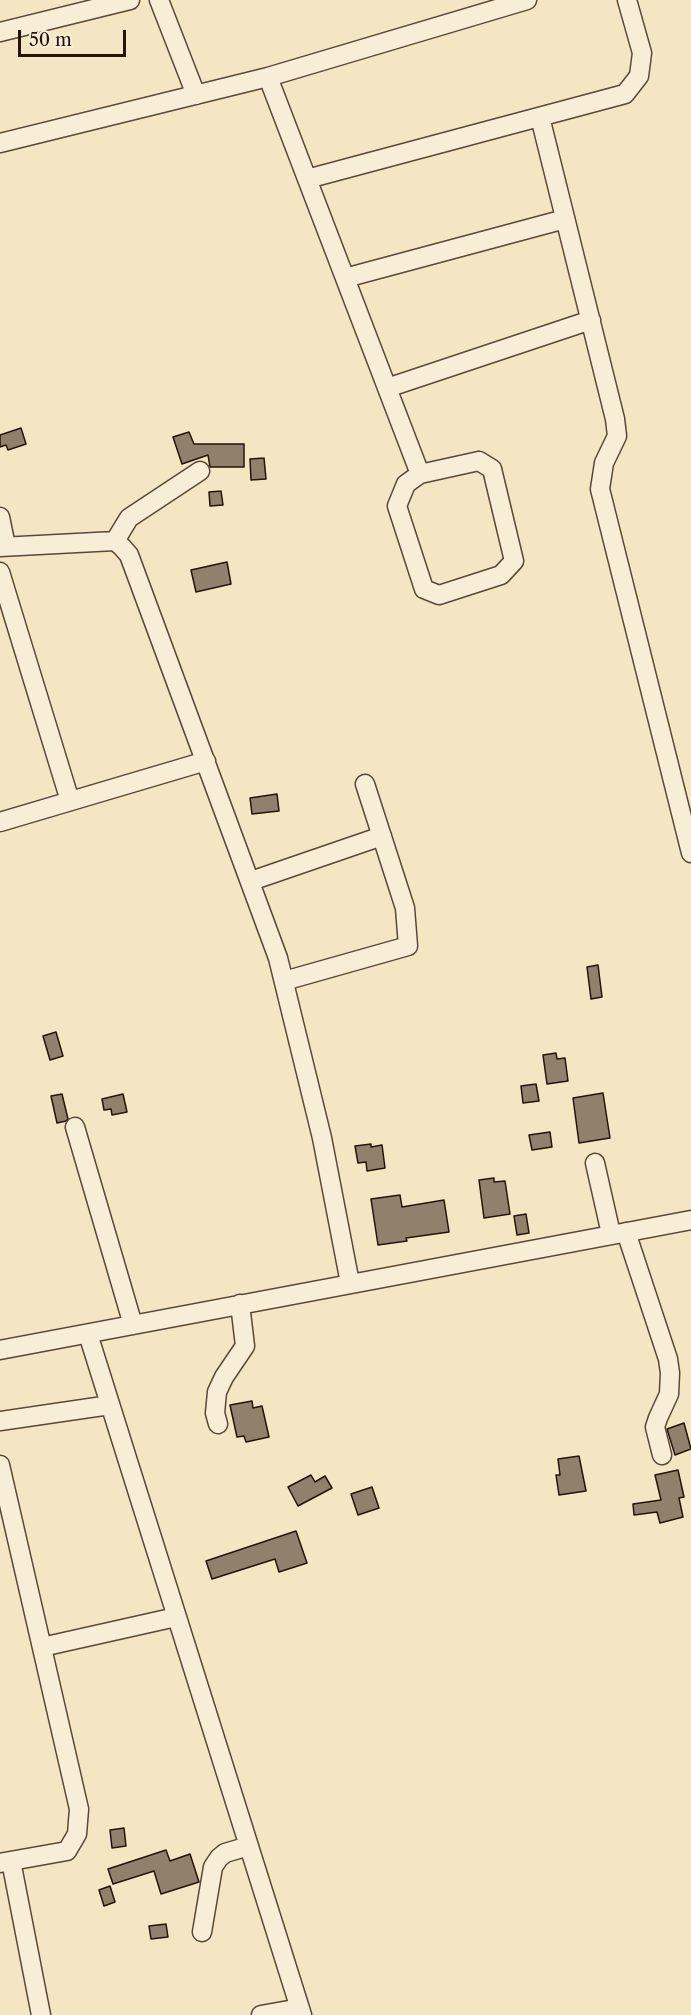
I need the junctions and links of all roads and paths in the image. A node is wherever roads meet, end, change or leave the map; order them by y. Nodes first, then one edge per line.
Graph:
1 (130, 0) edge
2 (159, 0) edge
3 (527, 0) edge
4 (627, 0) edge
5 (0, 32) edge
6 (268, 77) junction
7 (196, 94) junction
8 (540, 117) junction
9 (0, 143) edge
10 (307, 179) junction
11 (565, 219) junction
12 (345, 278) junction
13 (591, 320) junction
14 (387, 388) junction
15 (200, 471) dead end
16 (420, 474) junction
17 (0, 517) edge
18 (114, 541) junction
19 (3, 547) edge
20 (0, 572) edge
21 (206, 761) junction
22 (365, 784) dead end
23 (70, 801) junction
24 (0, 822) edge
25 (382, 836) junction
26 (691, 852) edge
27 (251, 881) junction
28 (284, 981) junction
29 (75, 1127) dead end
30 (596, 1163) dead end
31 (691, 1220) edge
32 (619, 1233) junction
33 (350, 1283) junction
34 (240, 1304) junction
35 (134, 1325) junction
36 (88, 1334) junction
37 (0, 1350) edge
38 (110, 1405) junction
39 (0, 1421) edge
40 (218, 1424) dead end
41 (662, 1455) dead end
42 (0, 1465) edge
43 (176, 1617) junction
44 (42, 1647) junction
45 (249, 1846) junction
46 (5, 1862) edge
47 (202, 1932) dead end
48 (301, 2012) edge
49 (41, 2015) edge
50 (261, 2015) edge

1 - 5 street
2 - 7 street
3 - 6 street
4 - 8 street
6 - 7 street
6 - 10 street
7 - 9 street
8 - 10 street
8 - 11 street
10 - 12 street
11 - 12 street
11 - 13 street
12 - 14 street
13 - 14 street
13 - 26 street
14 - 16 street
15 - 18 street
16 - 16 street
17 - 19 street
18 - 19 street
18 - 21 street
20 - 23 street
21 - 23 street
21 - 27 street
22 - 25 street
23 - 24 street
25 - 27 street
25 - 28 street
27 - 28 street
28 - 33 street
29 - 35 street
30 - 32 street
31 - 32 street
32 - 33 street
32 - 41 street
33 - 34 street
34 - 35 street
34 - 40 street
35 - 36 street
36 - 37 street
36 - 38 street
38 - 39 street
38 - 43 street
42 - 44 street
43 - 44 street
43 - 45 street
44 - 46 street
45 - 47 street
45 - 48 street
46 - 49 street
48 - 50 street

